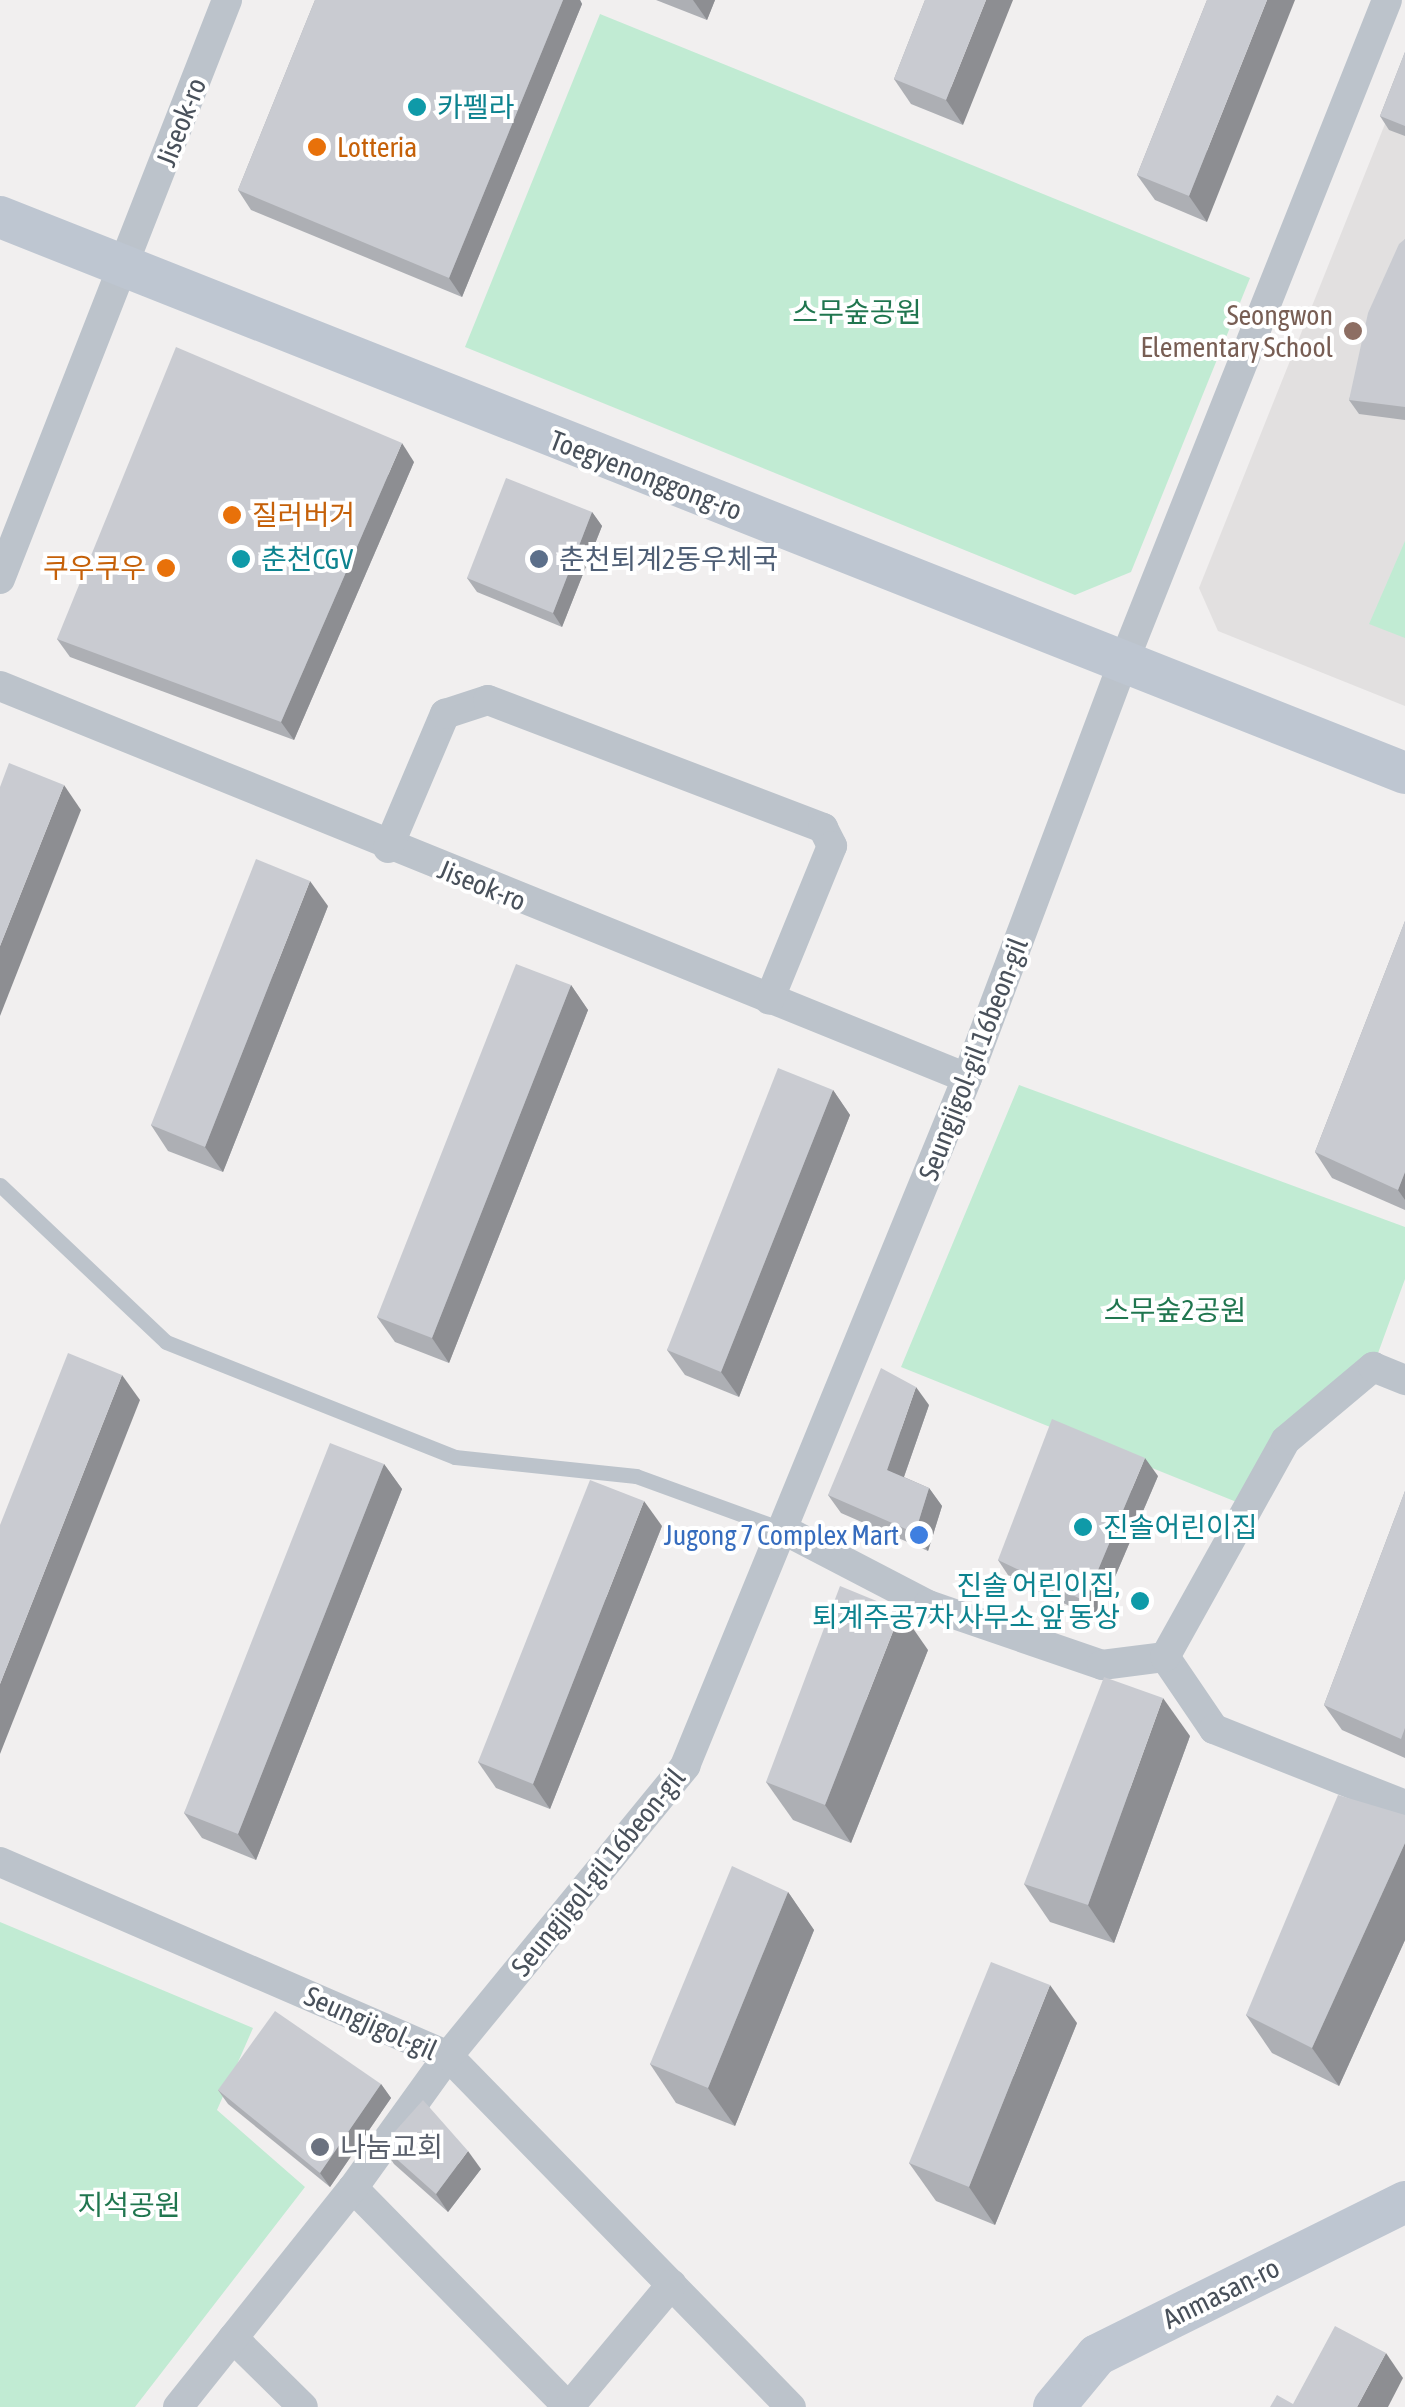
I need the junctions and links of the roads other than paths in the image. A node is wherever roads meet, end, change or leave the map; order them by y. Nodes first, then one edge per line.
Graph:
1 (227, 0) edge
2 (1387, 0) edge
3 (0, 217) edge
4 (124, 271) junction
5 (0, 579) edge
6 (1124, 661) junction
7 (0, 686) edge
8 (1405, 773) edge
9 (388, 848) junction
10 (770, 1000) junction
11 (967, 1078) junction
12 (0, 1185) edge
13 (1405, 1380) edge
14 (784, 1530) junction
15 (1164, 1657) junction
16 (1405, 1805) edge
17 (0, 1862) edge
18 (448, 2056) junction
19 (353, 2188) junction
20 (1405, 2202) edge
21 (672, 2284) junction
22 (233, 2338) junction
23 (178, 2407) edge
24 (302, 2407) edge
25 (568, 2407) edge
26 (791, 2407) edge
27 (1054, 2407) edge

1 - 4 street, Jiseok-ro
2 - 6 street, Seungjigol-gil 16beon-gil
3 - 4 street, Toegyenonggong-ro
4 - 5 street, Jiseok-ro
4 - 6 street, Toegyenonggong-ro
6 - 8 street, Toegyenonggong-ro
6 - 11 street, Seungjigol-gil 16beon-gil
7 - 9 street, Jiseok-ro
9 - 10 street, Jiseok-ro
9 - 10 street
10 - 11 street, Jiseok-ro
11 - 14 street, Seungjigol-gil 16beon-gil
12 - 14 lane
13 - 15 street
14 - 15 street
14 - 18 street, Seungjigol-gil 16beon-gil
15 - 16 street
17 - 18 street, Seungjigol-gil
18 - 19 street, Seungjigol-gil 16beon-gil
18 - 21 street, Seungjigol-gil
19 - 22 street, Seungjigol-gil 16beon-gil
19 - 25 street
20 - 27 street, Anmasan-ro
21 - 25 street
21 - 26 street, Seungjigol-gil
22 - 23 street, Seungjigol-gil 16beon-gil
22 - 24 street

